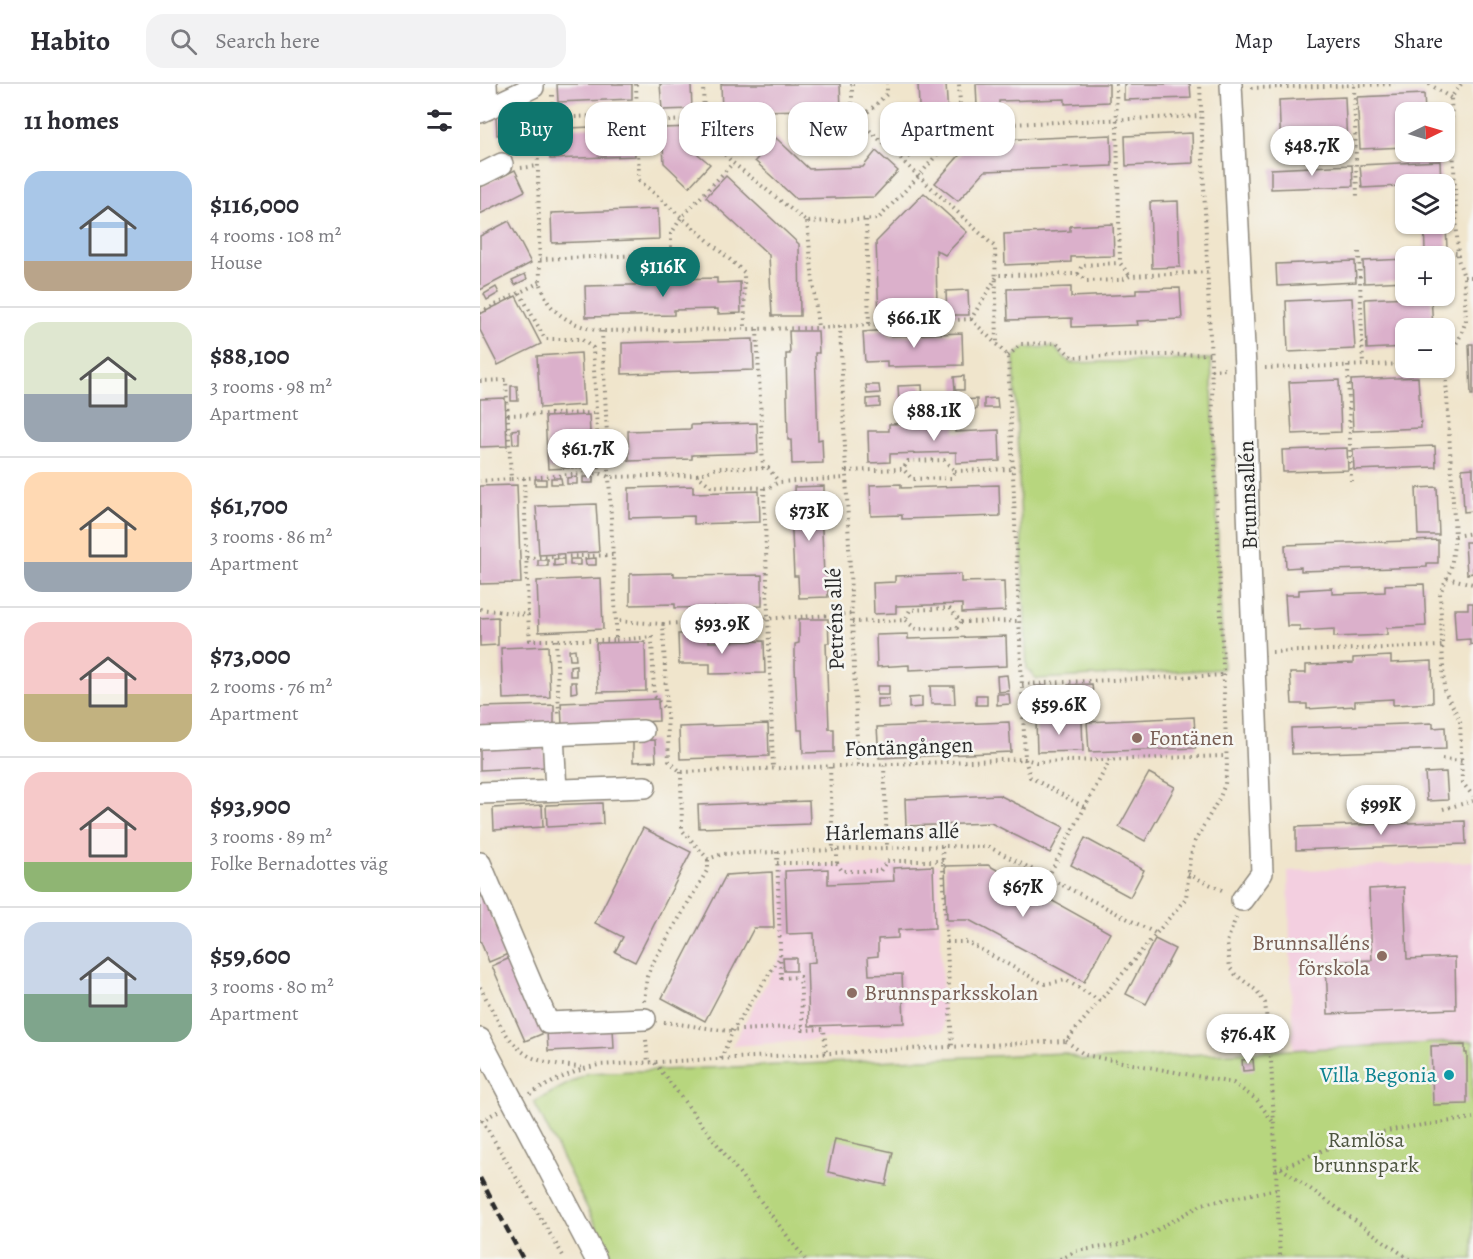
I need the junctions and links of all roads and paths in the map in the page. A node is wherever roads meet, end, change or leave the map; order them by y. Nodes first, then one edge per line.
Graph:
1 (486, 84) edge
2 (533, 84) edge
3 (552, 84) edge
4 (636, 84) edge
5 (704, 84) edge
6 (852, 84) edge
7 (887, 84) edge
8 (959, 84) edge
9 (1116, 84) edge
10 (1200, 84) edge
11 (1395, 84) edge
12 (1429, 84) edge
13 (1461, 84) edge
14 (1231, 86) edge
15 (1354, 86) junction
16 (1451, 98) junction
17 (637, 102) edge
18 (704, 102) edge
19 (852, 102) edge
20 (960, 102) edge
21 (484, 111) edge
22 (868, 112) edge
23 (585, 116) edge
24 (1201, 116) junction
25 (1118, 120) junction
26 (1015, 124) edge
27 (868, 129) edge
28 (538, 156) edge
29 (638, 156) edge
30 (726, 156) edge
31 (936, 156) edge
32 (733, 163) junction
33 (502, 164) dead end
34 (1454, 174) edge
35 (480, 175) edge
36 (918, 177) junction
37 (1455, 191) edge
38 (1357, 198) dead end
39 (681, 218) junction
40 (866, 220) junction
41 (807, 222) junction
42 (1359, 252) dead end
43 (1455, 253) edge
44 (1458, 253) junction
45 (540, 259) junction
46 (1120, 263) junction
47 (1209, 272) junction
48 (1078, 274) junction
49 (1130, 276) junction
50 (1464, 277) junction
51 (1473, 277) edge
52 (996, 278) junction
53 (540, 282) junction
54 (520, 293) junction
55 (480, 313) edge
56 (971, 319) junction
57 (1466, 320) junction
58 (1473, 321) edge
59 (869, 324) junction
60 (840, 326) junction
61 (818, 328) junction
62 (745, 329) junction
63 (757, 329) junction
64 (602, 332) junction
65 (997, 345) junction
66 (1455, 346) edge
67 (1211, 354) junction
68 (1008, 356) junction
69 (1395, 364) edge
70 (1363, 365) junction
71 (1348, 366) junction
72 (1245, 368) junction
73 (1211, 370) junction
74 (1446, 378) edge
75 (480, 381) edge
76 (596, 413) junction
77 (507, 416) junction
78 (763, 468) junction
79 (903, 469) junction
80 (1013, 470) junction
81 (846, 471) junction
82 (955, 471) junction
83 (599, 473) junction
84 (697, 476) junction
85 (609, 477) junction
86 (524, 478) junction
87 (846, 478) junction
88 (511, 479) junction
89 (480, 481) edge
90 (1351, 481) dead end
91 (779, 482) junction
92 (764, 488) junction
93 (1473, 533) edge
94 (1455, 536) junction
95 (613, 555) junction
96 (527, 558) junction
97 (1447, 578) junction
98 (1473, 584) edge
99 (480, 609) edge
100 (852, 614) junction
101 (528, 615) junction
102 (768, 619) junction
103 (905, 620) junction
104 (616, 621) junction
105 (1019, 621) junction
106 (852, 622) junction
107 (961, 622) junction
108 (663, 624) junction
109 (556, 640) junction
110 (616, 640) junction
111 (1443, 646) junction
112 (1254, 652) junction
113 (1224, 675) junction
114 (1022, 684) junction
115 (666, 710) junction
116 (643, 731) dead end
117 (556, 735) junction
118 (480, 738) edge
119 (1227, 756) junction
120 (1025, 759) junction
121 (1110, 759) junction
122 (1442, 759) dead end
123 (1462, 761) junction
124 (884, 765) junction
125 (858, 766) junction
126 (830, 767) junction
127 (773, 769) junction
128 (681, 772) junction
129 (645, 787) dead end
130 (556, 790) junction
131 (480, 793) edge
132 (1473, 796) edge
133 (1473, 801) edge
134 (1084, 807) junction
135 (1443, 809) dead end
136 (942, 846) junction
137 (887, 848) junction
138 (835, 850) junction
139 (777, 852) junction
140 (708, 859) junction
141 (943, 861) junction
142 (480, 862) edge
143 (777, 863) junction
144 (837, 863) junction
145 (1187, 873) junction
146 (1048, 877) junction
147 (1242, 900) junction
148 (1155, 933) junction
149 (947, 942) junction
150 (780, 956) junction
151 (480, 987) edge
152 (1100, 1001) junction
153 (645, 1019) junction
154 (1266, 1020) junction
155 (1234, 1021) dead end
156 (803, 1026) junction
157 (733, 1030) junction
158 (480, 1039) edge
159 (1066, 1041) junction
160 (952, 1047) junction
161 (826, 1054) junction
162 (721, 1059) junction
163 (654, 1063) junction
164 (585, 1068) junction
165 (528, 1095) dead end
166 (501, 1109) dead end
167 (1473, 1118) edge
168 (481, 1120) edge
169 (1274, 1123) junction
170 (1281, 1168) junction
171 (1276, 1170) junction
172 (1277, 1190) junction
173 (565, 1259) edge
174 (596, 1259) edge
175 (805, 1259) edge
176 (1060, 1259) edge
177 (1280, 1259) edge
178 (1409, 1259) edge

1 - 21 street
2 - 21 street
3 - 23 path
4 - 17 path
5 - 18 path
6 - 19 path
7 - 22 path
8 - 20 path
9 - 25 path
10 - 24 path
11 - 15 path
12 - 16 path
13 - 16 path
14 - 15 path
14 - 72 street, Brunnsallén
15 - 38 path
16 - 34 path
24 - 25 path
24 - 47 path
25 - 26 path
25 - 46 path
27 - 36 path
28 - 45 path
29 - 39 path
30 - 32 path
31 - 36 path
32 - 39 path
32 - 41 path
33 - 35 street
36 - 40 path
36 - 52 path
37 - 44 path
39 - 45 path
39 - 62 path
40 - 41 path
40 - 59 path
41 - 61 path
42 - 70 path
43 - 44 path
44 - 50 path
45 - 53 path
46 - 48 path
46 - 49 path
47 - 49 path
47 - 67 path
48 - 49 path
48 - 52 path
50 - 51 path
50 - 57 path
52 - 56 path
52 - 65 path
53 - 54 path
53 - 64 path
54 - 55 path
54 - 76 path
56 - 59 path
56 - 65 path
57 - 58 path
57 - 66 path
59 - 60 path
60 - 61 path
60 - 81 path, Petréns allé
61 - 63 path
62 - 63 path
62 - 64 path
63 - 78 path
64 - 85 path
65 - 68 path
67 - 68 path
67 - 73 path
68 - 80 path
69 - 70 path
70 - 71 path
71 - 72 path
71 - 90 path
72 - 73 path
72 - 112 street, Brunnsallén
73 - 113 path
74 - 94 path
75 - 77 path
76 - 77 path
76 - 83 path
77 - 88 path
78 - 84 path
78 - 91 path
79 - 81 path
79 - 82 path
79 - 82 path
80 - 82 path
80 - 105 path
81 - 87 path, Petréns allé
83 - 85 path
83 - 86 path
84 - 85 path
84 - 92 path
85 - 95 path
86 - 88 path
86 - 96 path
87 - 91 path
87 - 100 path, Petréns allé
88 - 89 path
91 - 92 path
92 - 102 path
93 - 94 path
94 - 97 path
95 - 96 path
95 - 104 path
96 - 101 path
97 - 98 path
97 - 111 path
99 - 101 path
100 - 102 path
100 - 106 path, Petréns allé
101 - 109 path
102 - 108 path
102 - 127 path
103 - 106 path
103 - 107 path
103 - 107 path
104 - 108 path
104 - 110 path
105 - 107 path
105 - 114 path
106 - 125 path, Petréns allé
108 - 115 path
109 - 110 path
109 - 117 path
110 - 115 path
111 - 112 path
111 - 123 path
112 - 147 street, Brunnsallén
113 - 114 path
113 - 119 path
114 - 120 path
115 - 128 path
116 - 117 street
117 - 118 street
117 - 130 street
119 - 121 path, Fontängången
119 - 145 path
120 - 121 path, Fontängången
120 - 124 path, Fontängången
120 - 134 path
121 - 134 path
122 - 123 path
123 - 132 path
124 - 125 path, Fontängången
124 - 137 path
125 - 126 path, Fontängången
126 - 127 path, Fontängången
126 - 138 path
127 - 128 path, Fontängången
128 - 140 path
129 - 130 street
130 - 131 street
133 - 135 path
134 - 146 path
136 - 137 path, Hårlemans allé
136 - 141 path
136 - 146 path, Hårlemans allé
137 - 138 path, Hårlemans allé
138 - 139 path, Hårlemans allé
138 - 144 path
139 - 140 path, Hårlemans allé
139 - 143 path
140 - 153 path
141 - 144 path
141 - 149 path
142 - 153 street
143 - 144 path
143 - 150 path
145 - 147 path
145 - 148 path
146 - 148 path, Hårlemans allé
147 - 154 path
148 - 152 path
149 - 152 path
149 - 160 path
150 - 156 path
150 - 157 path
151 - 164 path
152 - 159 path
153 - 157 path
154 - 155 path
154 - 169 path
156 - 157 path
156 - 161 path
157 - 162 path
158 - 174 street
159 - 160 path
159 - 169 path
160 - 161 path
161 - 162 path
162 - 163 path
163 - 164 path
163 - 175 path
164 - 165 path
166 - 168 path
167 - 170 path
168 - 173 path
169 - 171 path
170 - 171 path
170 - 178 path
171 - 172 path
172 - 176 path
172 - 177 path

